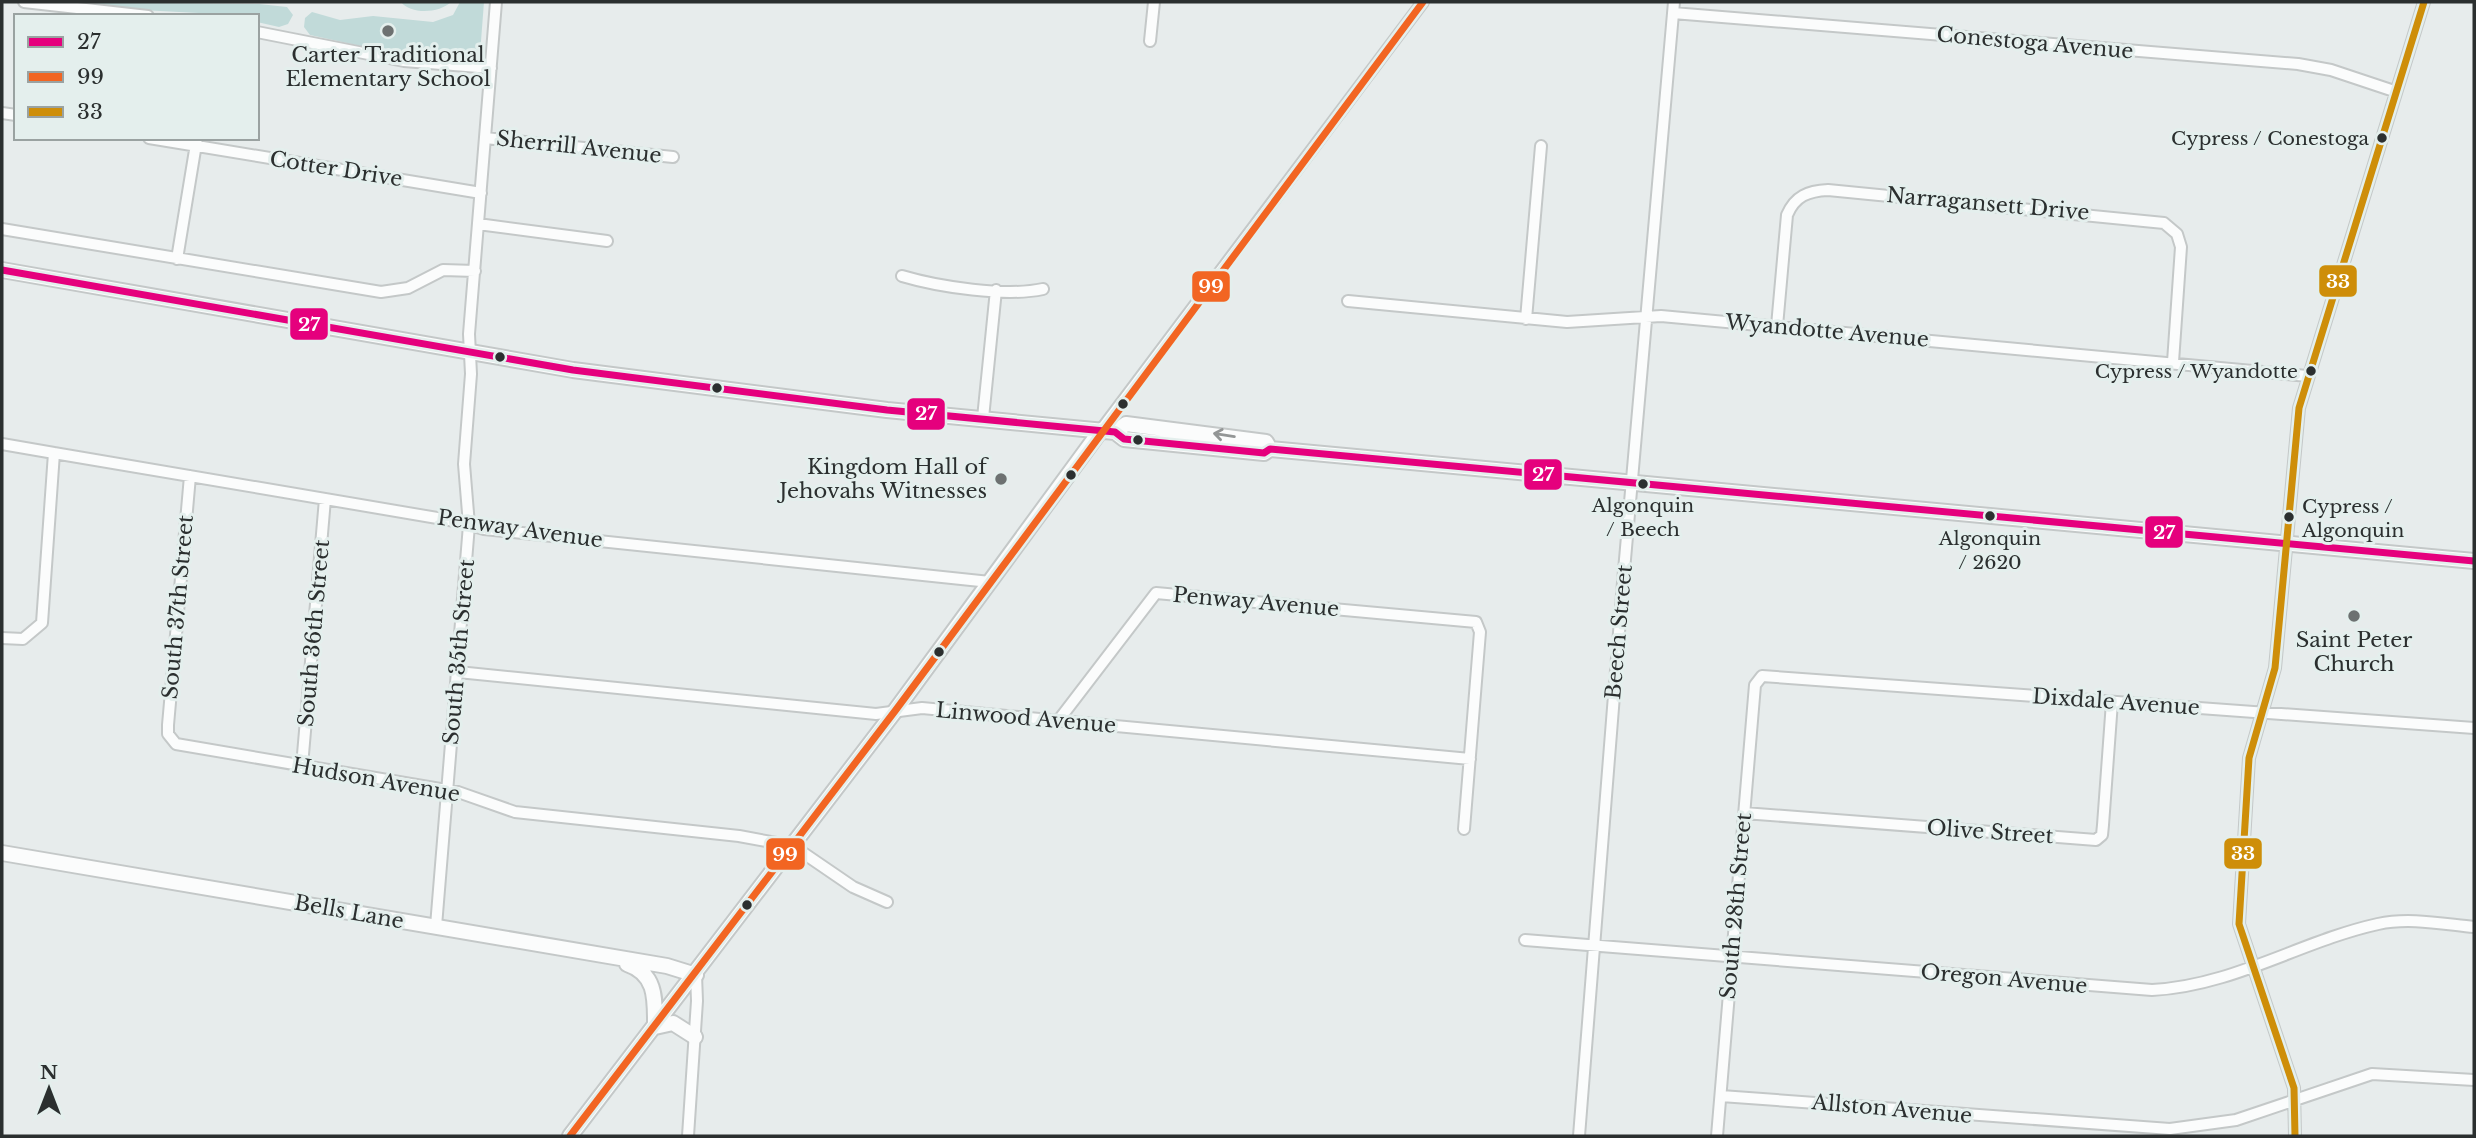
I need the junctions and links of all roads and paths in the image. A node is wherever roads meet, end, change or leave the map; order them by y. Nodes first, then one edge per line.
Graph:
1 (24, 2) edge
2 (496, 2) edge
3 (1154, 2) edge
4 (1423, 2) edge
5 (2424, 2) edge
6 (1674, 7) edge
7 (130, 14) edge
8 (259, 32) edge
9 (1150, 41) dead end
10 (491, 68) junction
11 (2394, 91) junction
12 (485, 138) junction
13 (172, 140) edge
14 (196, 142) edge
15 (1541, 146) dead end
16 (673, 157) dead end
17 (481, 193) junction
18 (478, 224) junction
19 (2, 229) edge
20 (607, 241) dead end
21 (177, 259) junction
22 (2, 270) edge
23 (475, 271) junction
24 (902, 276) dead end
25 (1043, 289) dead end
26 (996, 290) junction
27 (1348, 301) dead end
28 (1646, 317) junction
29 (1526, 318) junction
30 (1777, 326) junction
31 (470, 352) junction
32 (2173, 362) junction
33 (2307, 376) junction
34 (983, 418) junction
35 (1108, 431) junction
36 (2, 444) edge
37 (54, 453) junction
38 (190, 476) junction
39 (1632, 485) junction
40 (325, 499) junction
41 (470, 525) junction
42 (2286, 544) junction
43 (2474, 561) edge
44 (990, 582) junction
45 (2, 638) edge
46 (458, 672) junction
47 (1759, 678) joint
48 (2112, 702) junction
49 (895, 711) junction
50 (2263, 713) junction
51 (1058, 721) junction
52 (2474, 728) edge
53 (170, 737) joint
54 (1470, 758) junction
55 (302, 766) junction
56 (448, 790) junction
57 (1744, 813) junction
58 (1464, 829) dead end
59 (793, 846) junction
60 (2, 853) edge
61 (887, 902) dead end
62 (436, 926) junction
63 (2474, 927) edge
64 (1525, 940) dead end
65 (1595, 945) junction
66 (600, 954) junction
67 (1732, 957) junction
68 (2252, 967) junction
69 (696, 975) junction
70 (655, 1027) junction
71 (695, 1037) junction
72 (2474, 1080) edge
73 (1721, 1096) junction
74 (2296, 1100) junction
75 (570, 1136) edge
76 (688, 1136) edge
77 (1579, 1136) edge
78 (1717, 1136) edge
79 (2295, 1136) edge

1 - 7 street
2 - 10 street, South 35th Street
3 - 9 street
4 - 35 street
5 - 11 street
6 - 11 street, Conestoga Avenue
6 - 28 street, Beech Street
8 - 10 street
10 - 12 street, South 35th Street
11 - 33 street
12 - 16 street, Sherrill Avenue
12 - 17 street, South 35th Street
13 - 14 street, Cotter Drive
14 - 17 street, Cotter Drive
14 - 21 street
15 - 29 street
17 - 18 street, South 35th Street
18 - 20 street
18 - 23 street, South 35th Street
19 - 21 street
21 - 23 street
22 - 31 main road
23 - 31 street, South 35th Street
24 - 26 street
25 - 26 street
26 - 34 street
27 - 29 street, Wyandotte Avenue
28 - 29 street, Wyandotte Avenue
28 - 30 street, Wyandotte Avenue
28 - 39 street, Beech Street
30 - 32 street, Wyandotte Avenue
30 - 32 street, Narragansett Drive
31 - 34 main road
31 - 41 street, South 35th Street
32 - 33 street, Wyandotte Avenue
33 - 42 street
34 - 35 main road
35 - 39 main road
35 - 44 main road
36 - 37 street, Penway Avenue
37 - 38 street, Penway Avenue
37 - 45 street
38 - 40 street, Penway Avenue
38 - 53 street, South 37th Street
39 - 42 main road
39 - 65 street, Beech Street
40 - 41 street, Penway Avenue
40 - 55 street, South 36th Street
41 - 44 street, Penway Avenue
41 - 46 street, South 35th Street
42 - 43 main road
42 - 50 street
44 - 49 main road
46 - 49 street, Linwood Avenue
46 - 56 street, South 35th Street
47 - 48 street, Dixdale Avenue
47 - 57 street, South 28th Street
48 - 50 street, Dixdale Avenue
48 - 57 street, Olive Street
49 - 51 street, Linwood Avenue
49 - 59 main road
50 - 52 street, Dixdale Avenue
50 - 68 street
51 - 54 street, Linwood Avenue
51 - 54 street, Penway Avenue
53 - 55 street, Hudson Avenue
54 - 58 street
55 - 56 street, Hudson Avenue
56 - 59 street, Hudson Avenue
56 - 62 street, South 35th Street
57 - 67 street, South 28th Street
59 - 61 street
59 - 69 main road
60 - 62 main road, Bells Lane
62 - 66 main road, Bells Lane
63 - 68 street, Oregon Avenue
64 - 65 street, Oregon Avenue
65 - 67 street, Oregon Avenue
65 - 77 street, Beech Street
66 - 69 main road, Bells Lane
66 - 70 main road
67 - 68 street, Oregon Avenue
67 - 73 street, South 28th Street
68 - 74 street
69 - 70 main road
69 - 71 street
70 - 71 main road
70 - 75 main road
71 - 76 street
72 - 74 street, Allston Avenue
73 - 74 street, Allston Avenue
73 - 78 street, South 28th Street
74 - 79 street

